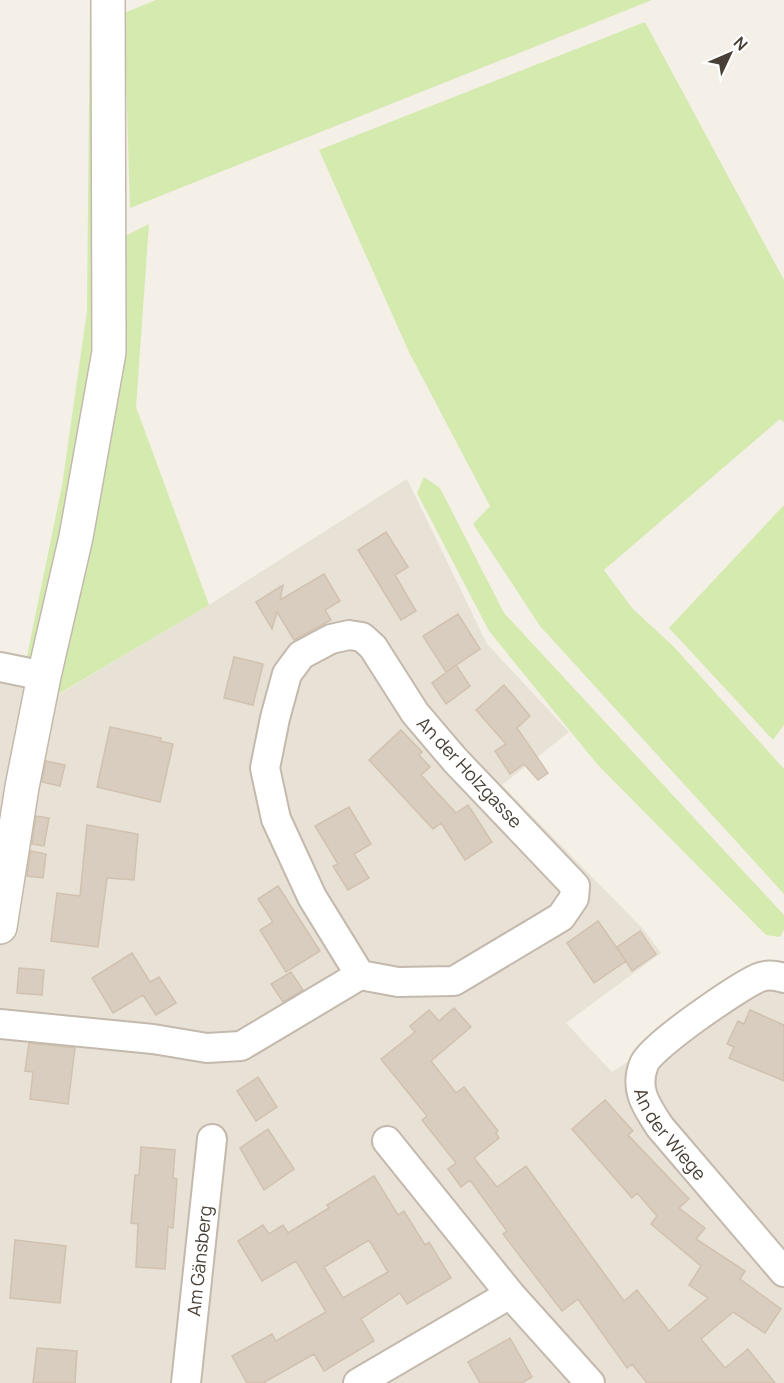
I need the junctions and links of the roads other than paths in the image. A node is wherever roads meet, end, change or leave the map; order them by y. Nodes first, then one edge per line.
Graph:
1 (108, 0) edge
2 (0, 667) edge
3 (44, 676) junction
4 (0, 927) edge
5 (360, 975) junction
6 (784, 978) edge
7 (0, 1024) edge
8 (212, 1139) dead end
9 (387, 1141) dead end
10 (784, 1272) edge
11 (510, 1294) junction
12 (186, 1383) edge
13 (358, 1383) edge
14 (590, 1383) edge

1 - 3 street
2 - 3 street
3 - 4 street
5 - 5 street, An der Holzgasse
5 - 7 street
6 - 10 street, An der Wiege
8 - 12 street, Am Gänsberg
9 - 11 street
11 - 13 street
11 - 14 street

